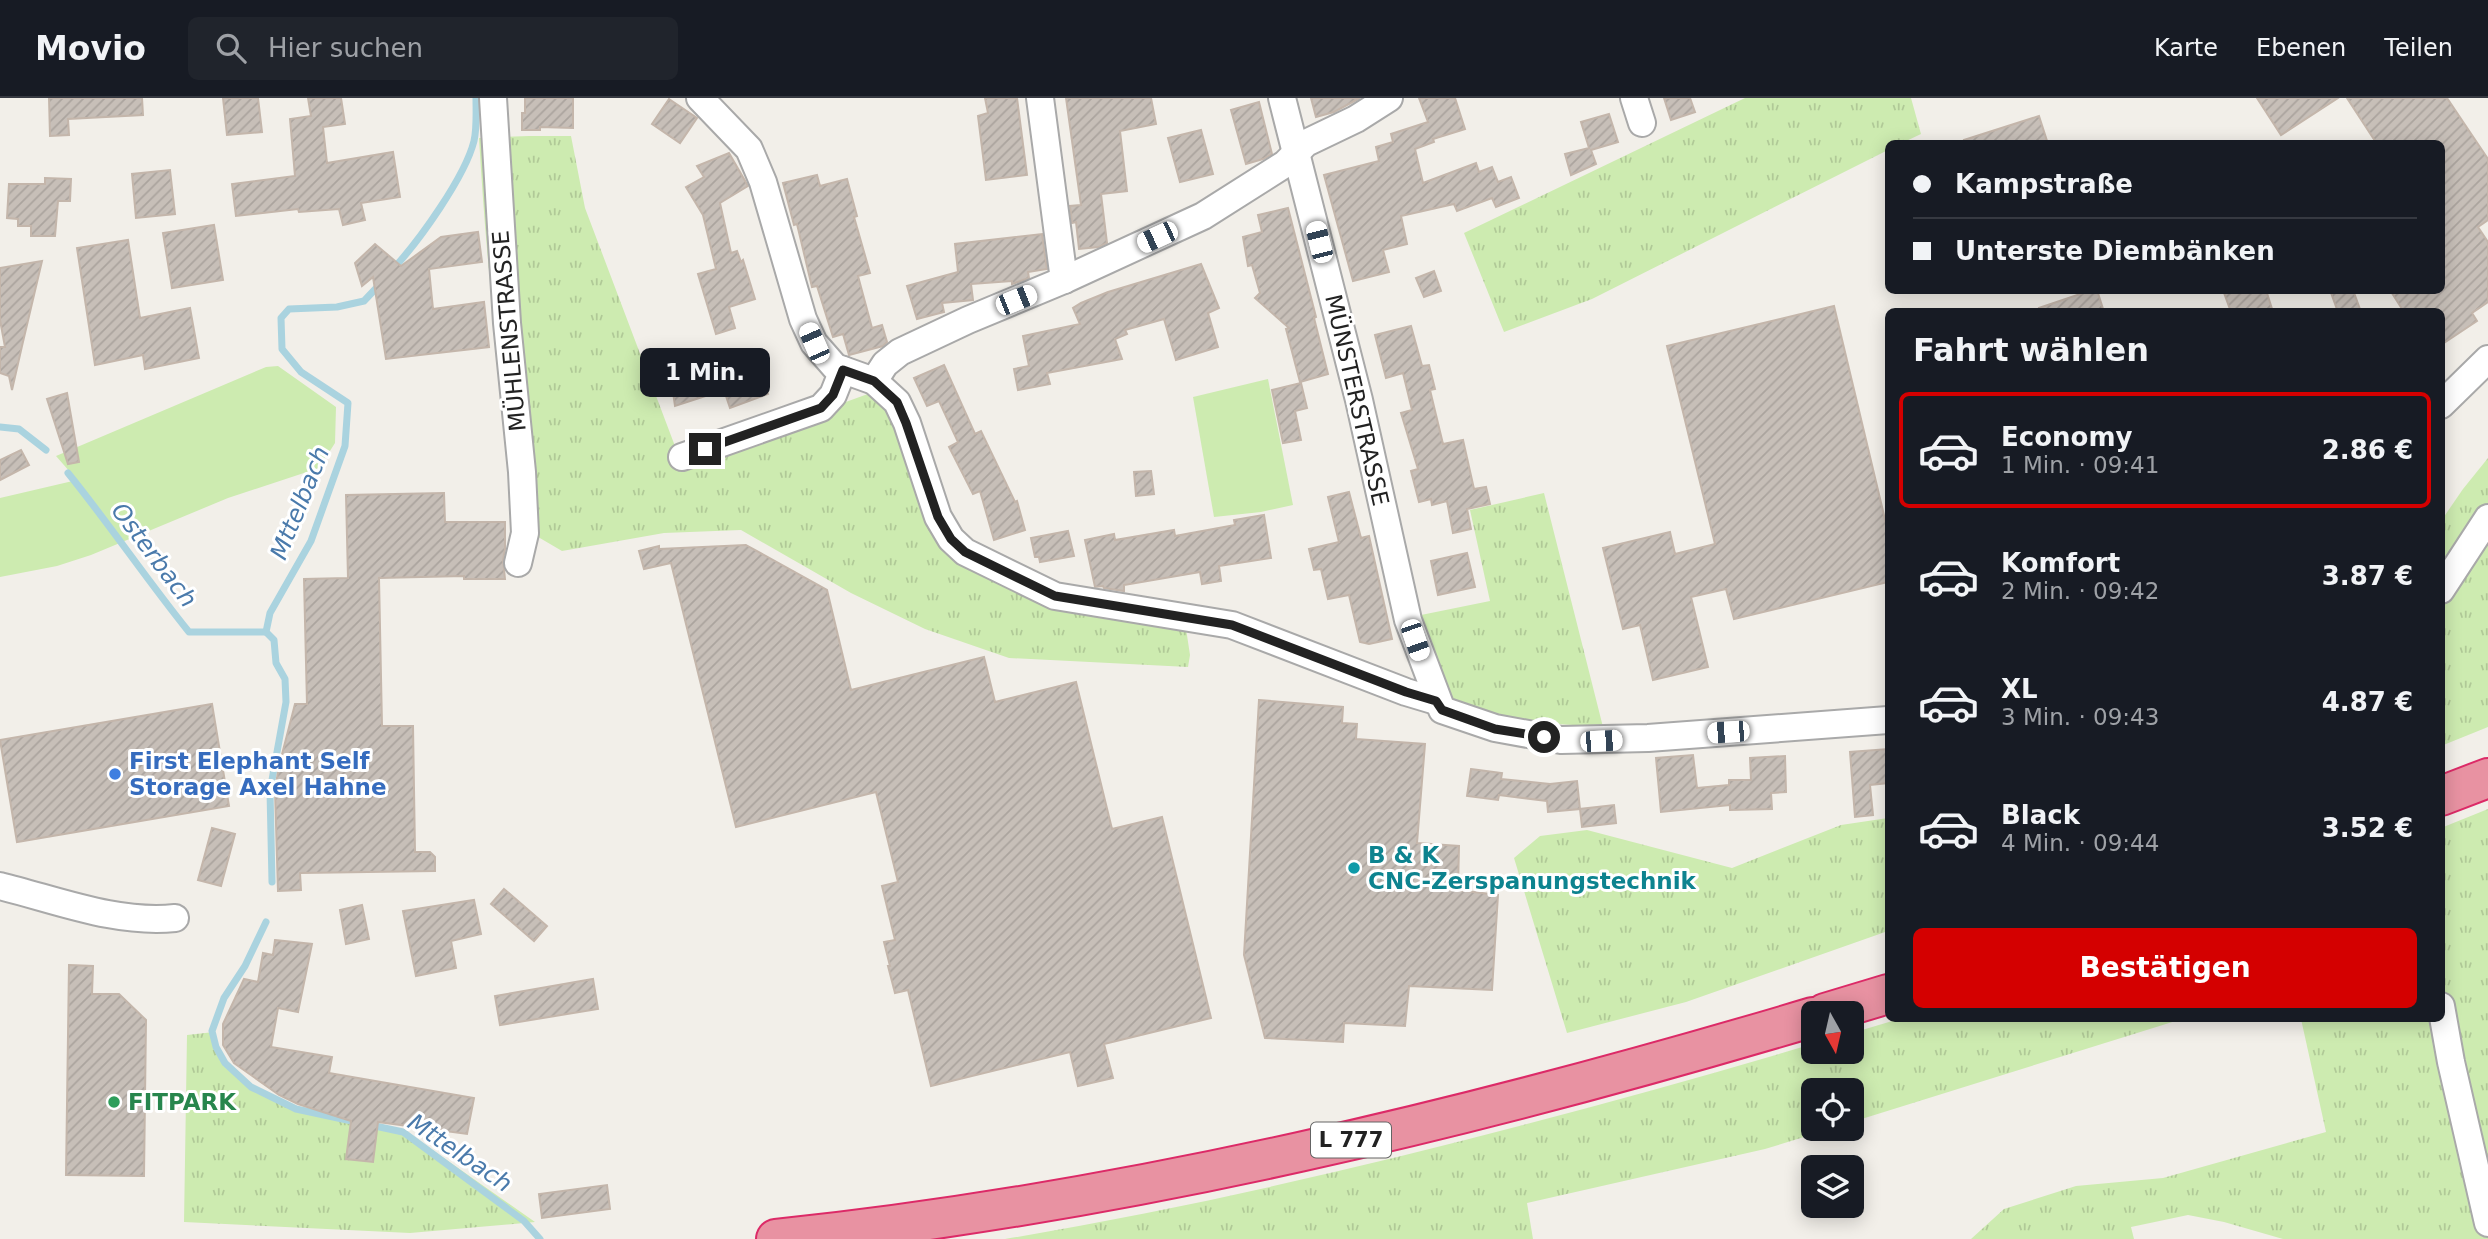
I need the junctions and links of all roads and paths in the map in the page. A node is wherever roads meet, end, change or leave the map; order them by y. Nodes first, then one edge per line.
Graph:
1 (493, 98) edge
2 (700, 98) edge
3 (1040, 98) edge
4 (1282, 98) edge
5 (1389, 98) edge
6 (1296, 152) junction
7 (1065, 279) junction
8 (2488, 359) edge
9 (843, 370) junction
10 (874, 381) junction
11 (2445, 401) edge
12 (682, 457) dead end
13 (2488, 518) edge
14 (518, 563) dead end
15 (2445, 584) edge
16 (1436, 701) junction
17 (1885, 720) edge
18 (2488, 778) edge
19 (2445, 794) edge
20 (0, 886) edge
21 (175, 918) dead end
22 (1885, 995) edge
23 (1864, 1001) edge
24 (1801, 1021) edge
25 (2444, 1022) edge
26 (2488, 1223) edge
27 (776, 1239) edge

1 - 14 street, MÜHLENSTRASSE
2 - 9 street
3 - 7 street
4 - 6 street, MÜNSTERSTRASSE
5 - 6 street
6 - 7 street
6 - 16 street, MÜNSTERSTRASSE
7 - 10 street
8 - 11 street
9 - 10 street
9 - 12 street
10 - 16 street
13 - 15 street
16 - 17 street
18 - 19 highway
20 - 21 street
22 - 23 highway
24 - 27 highway, L 777
25 - 26 street

